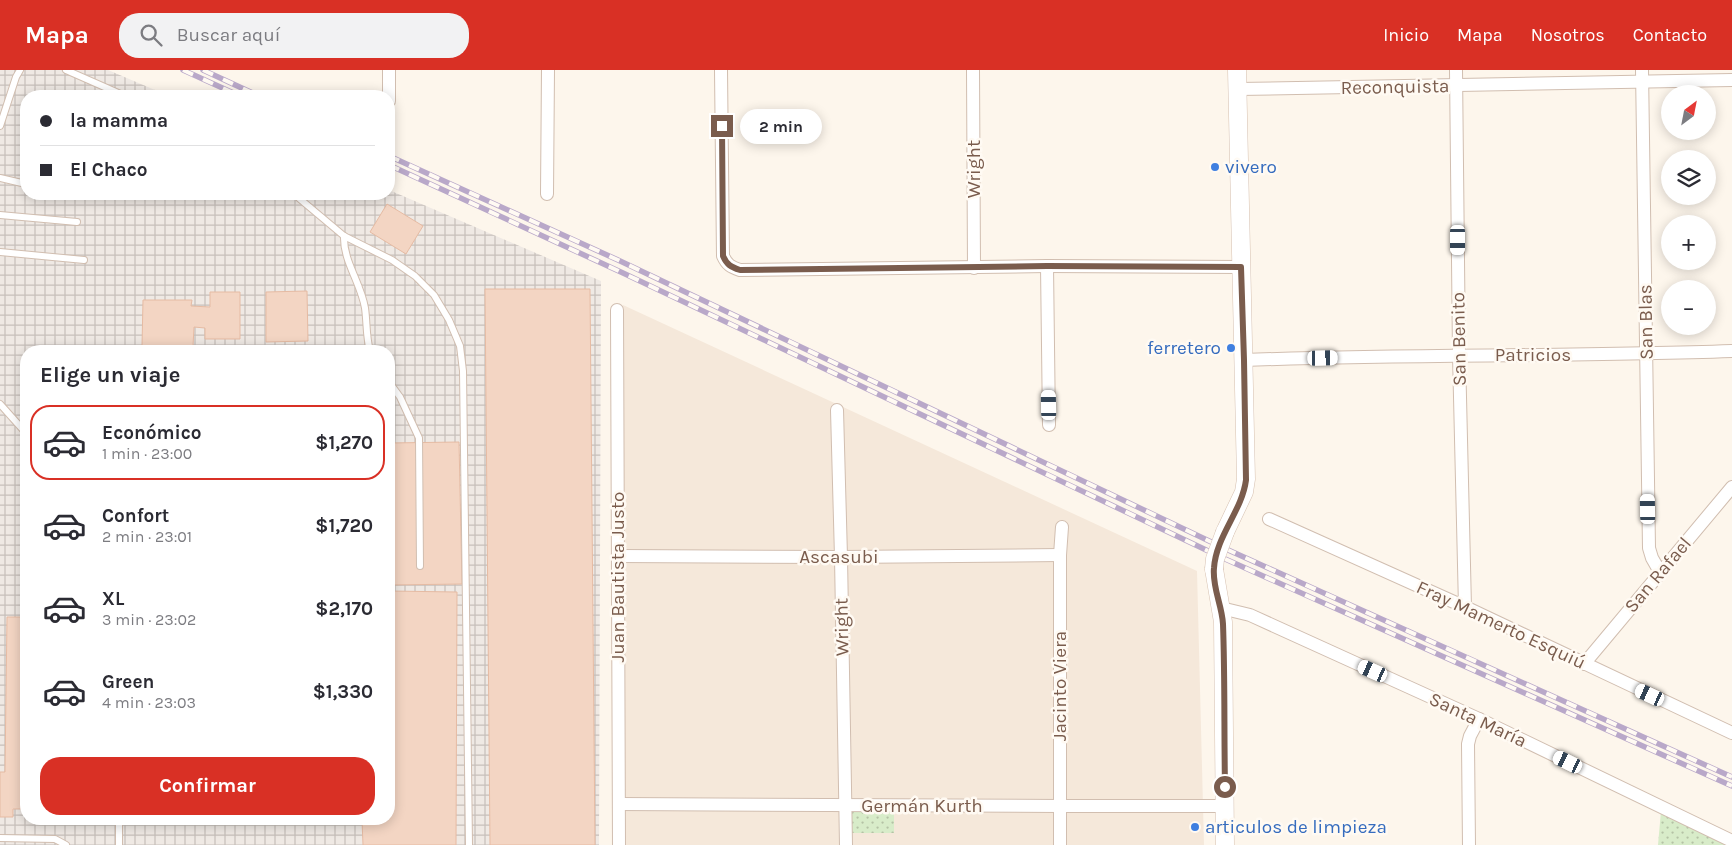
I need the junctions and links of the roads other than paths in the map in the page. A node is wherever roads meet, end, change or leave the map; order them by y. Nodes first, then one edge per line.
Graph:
1 (20, 70) edge
2 (66, 70) edge
3 (389, 70) edge
4 (548, 70) edge
5 (721, 70) edge
6 (973, 70) edge
7 (1238, 70) edge
8 (1456, 70) edge
9 (1642, 76) edge
10 (1732, 80) edge
11 (1456, 86) junction
12 (1238, 89) junction
13 (111, 90) edge
14 (389, 90) edge
15 (0, 126) edge
16 (0, 178) edge
17 (20, 183) edge
18 (547, 194) dead end
19 (301, 200) edge
20 (0, 214) edge
21 (77, 222) dead end
22 (344, 236) junction
23 (0, 252) edge
24 (84, 260) dead end
25 (1047, 266) junction
26 (1241, 267) junction
27 (974, 268) junction
28 (617, 310) dead end
29 (368, 345) edge
30 (1732, 351) edge
31 (1646, 354) junction
32 (1459, 355) junction
33 (1244, 360) junction
34 (395, 390) edge
35 (0, 404) edge
36 (837, 410) dead end
37 (1049, 425) dead end
38 (20, 426) edge
39 (1731, 490) edge
40 (1269, 519) dead end
41 (1062, 527) dead end
42 (1060, 555) junction
43 (618, 556) junction
44 (841, 557) junction
45 (420, 566) dead end
46 (1660, 572) junction
47 (1465, 607) junction
48 (1221, 608) junction
49 (1584, 664) junction
50 (1479, 719) junction
51 (1732, 733) edge
52 (619, 804) junction
53 (846, 806) junction
54 (1060, 806) junction
55 (1225, 806) junction
56 (119, 825) edge
57 (0, 838) edge
58 (1732, 840) edge
59 (66, 845) edge
60 (119, 845) edge
61 (469, 845) edge
62 (619, 845) edge
63 (846, 845) edge
64 (1060, 845) edge
65 (1225, 845) edge
66 (1469, 845) edge

1 - 15 lane
2 - 13 lane
3 - 14 street
4 - 18 street
5 - 27 street
6 - 27 street, Wright
7 - 12 main road
8 - 11 street, San Benito
9 - 10 street, Reconquista
9 - 11 street, Reconquista
9 - 31 street, San Blas
11 - 12 street, Reconquista
11 - 32 street, San Benito
12 - 26 main road
16 - 17 lane
19 - 22 lane
20 - 21 lane
22 - 29 lane
22 - 61 lane
23 - 24 lane
25 - 26 street
25 - 27 street
25 - 37 street
26 - 33 main road
28 - 43 street, Juan Bautista Justo
30 - 31 street, Patricios
31 - 32 street, Patricios
31 - 46 street, San Blas
32 - 33 street, Patricios
32 - 47 street, San Benito
33 - 48 main road, bridge
34 - 45 lane
35 - 38 lane
36 - 44 street, Wright
39 - 46 street, San Rafael
40 - 47 street, Fray Mamerto Esquiú
41 - 42 street, Jacinto Viera
42 - 44 street, Ascasubi
42 - 54 street, Jacinto Viera
43 - 44 street, Ascasubi
43 - 52 street, Juan Bautista Justo
44 - 53 street, Wright
46 - 49 street, San Rafael
47 - 49 street, Fray Mamerto Esquiú
48 - 50 street, Santa María
48 - 55 main road
49 - 51 street, Fray Mamerto Esquiú
50 - 58 street, Santa María
50 - 66 street
52 - 53 street, Germán Kurth
52 - 62 street, Juan Bautista Justo
53 - 54 street, Germán Kurth
53 - 63 street, Wright
54 - 55 street, Germán Kurth
54 - 64 street, Jacinto Viera
55 - 65 main road
56 - 60 lane
57 - 59 lane

